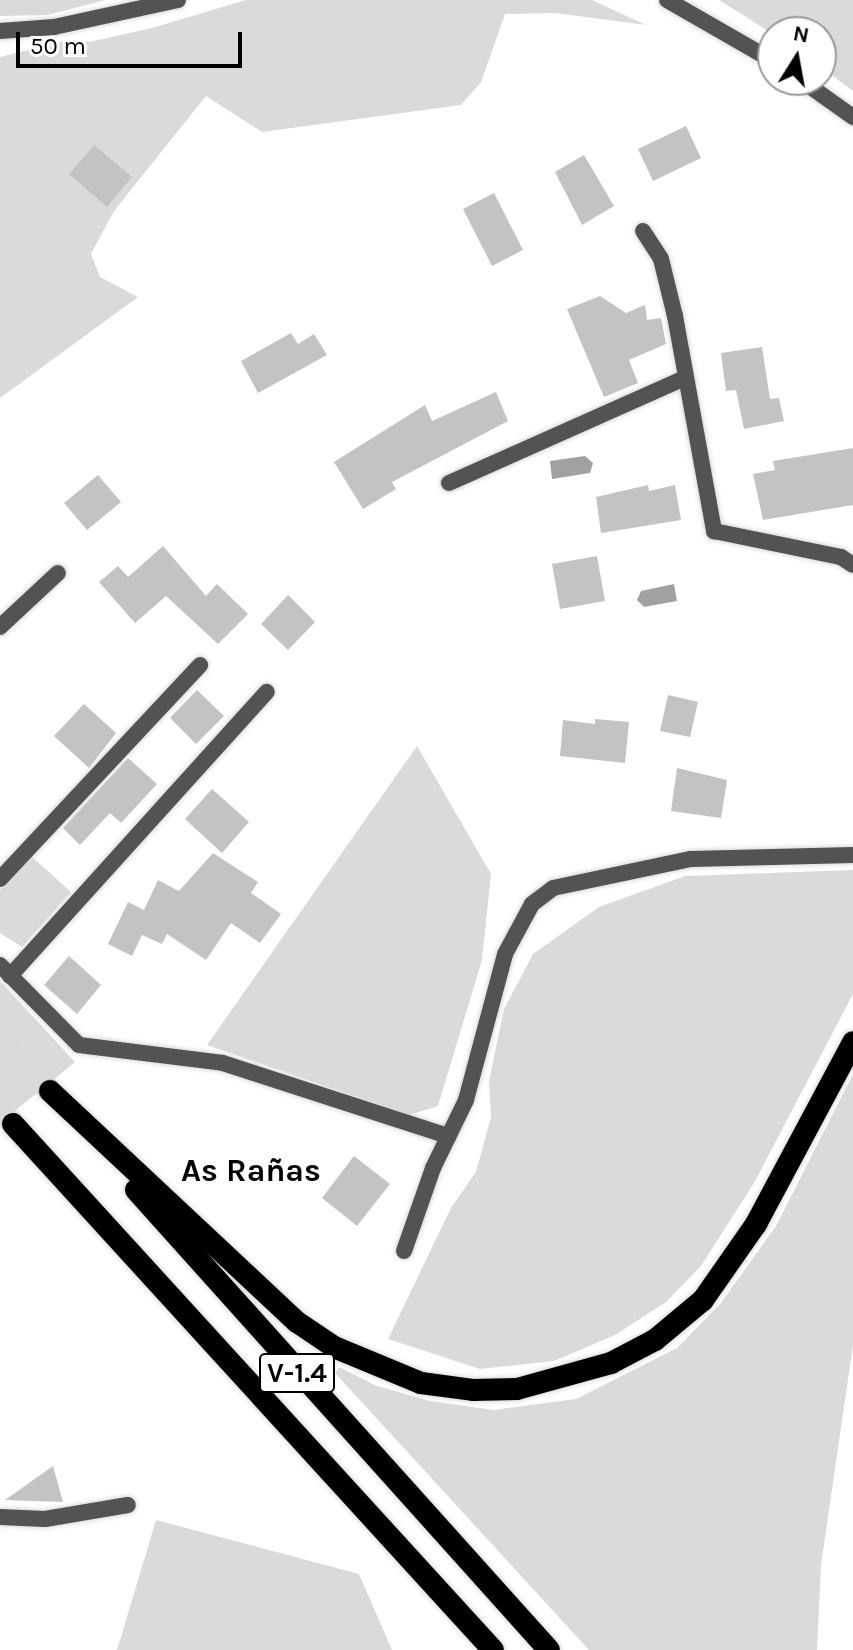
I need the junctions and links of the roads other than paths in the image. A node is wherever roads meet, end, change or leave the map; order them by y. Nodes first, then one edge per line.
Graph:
1 (178, 0) edge
2 (667, 0) edge
3 (0, 31) edge
4 (757, 52) edge
5 (823, 96) edge
6 (853, 117) edge
7 (643, 231) dead end
8 (685, 378) junction
9 (449, 483) dead end
10 (853, 565) edge
11 (58, 573) dead end
12 (0, 627) edge
13 (200, 665) dead end
14 (267, 692) dead end
15 (853, 855) edge
16 (0, 879) edge
17 (5, 970) edge
18 (853, 1042) edge
19 (13, 1124) tunnel mouth
20 (448, 1136) junction
21 (404, 1251) dead end
22 (128, 1505) dead end
23 (0, 1517) edge
24 (493, 1650) edge
25 (549, 1650) edge

1 - 3 street
2 - 4 street
5 - 6 street
7 - 8 street
8 - 9 street
8 - 10 street
11 - 12 street
13 - 16 street
14 - 17 street
15 - 20 street
17 - 20 street
18 - 25 highway, V-1.4
19 - 24 highway, V-1.4
20 - 21 street
22 - 23 street

